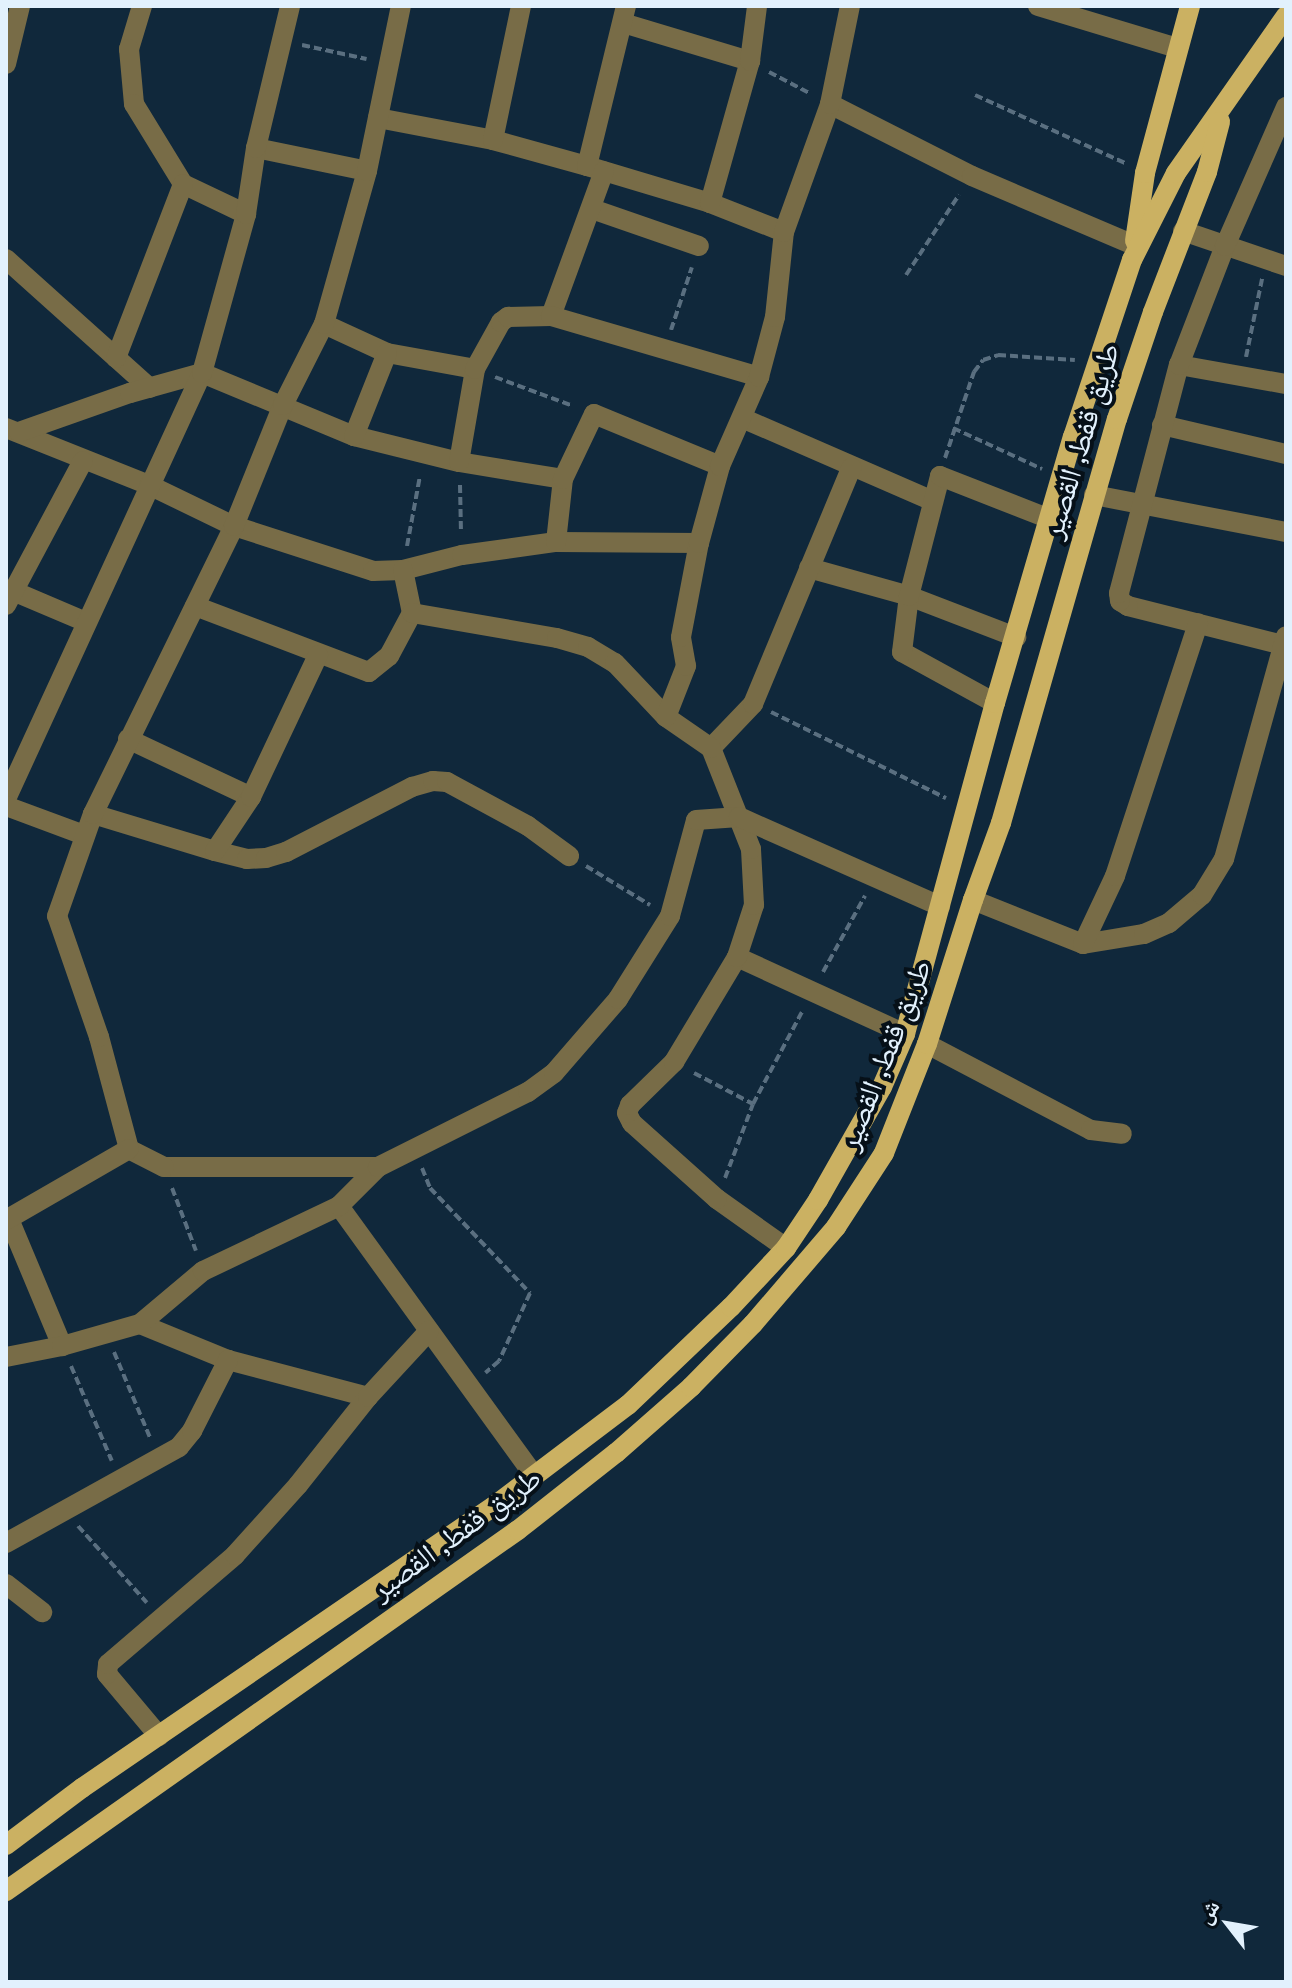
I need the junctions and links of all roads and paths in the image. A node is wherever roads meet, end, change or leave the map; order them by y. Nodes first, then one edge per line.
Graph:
1 (20, 6) edge
2 (142, 6) edge
3 (290, 6) edge
4 (401, 6) edge
5 (521, 6) edge
6 (757, 6) edge
7 (850, 6) edge
8 (1038, 6) edge
9 (1190, 6) edge
10 (624, 14) edge
11 (1286, 16) edge
12 (284, 41) junction
13 (1177, 48) junction
14 (750, 61) junction
15 (6, 64) edge
16 (389, 64) junction
17 (975, 95) dead end
18 (830, 104) junction
19 (1286, 107) edge
20 (1223, 110) junction
21 (378, 118) junction
22 (493, 140) junction
23 (1277, 143) edge
24 (256, 148) junction
25 (595, 169) junction
26 (367, 171) junction
27 (1145, 173) junction
28 (972, 176) junction
29 (183, 184) junction
30 (710, 203) junction
31 (592, 209) junction
32 (246, 214) junction
33 (1183, 231) junction
34 (784, 232) junction
35 (699, 246) joint
36 (1225, 246) junction
37 (1133, 253) junction
38 (6, 259) edge
39 (1276, 263) edge
40 (906, 275) dead end
41 (551, 316) junction
42 (324, 324) junction
43 (665, 349) junction
44 (387, 353) junction
45 (116, 358) junction
46 (1097, 363) junction
47 (1179, 365) junction
48 (475, 369) junction
49 (202, 373) junction
50 (1243, 375) junction
51 (759, 377) junction
52 (1286, 384) edge
53 (150, 388) junction
54 (283, 405) junction
55 (594, 414) junction
56 (742, 418) junction
57 (1162, 425) junction
58 (953, 428) junction
59 (12, 430) edge
60 (354, 436) junction
61 (424, 454) junction
62 (1286, 454) edge
63 (83, 461) junction
64 (459, 462) junction
65 (720, 466) junction
66 (851, 468) junction
67 (940, 476) junction
68 (563, 479) junction
69 (1063, 479) junction
70 (149, 485) junction
71 (1094, 495) junction
72 (933, 501) junction
73 (1141, 504) junction
74 (1050, 519) junction
75 (234, 526) junction
76 (1286, 532) edge
77 (556, 542) junction
78 (699, 543) junction
79 (462, 555) junction
80 (809, 568) junction
81 (403, 570) junction
82 (909, 596) junction
83 (10, 598) edge
84 (195, 606) junction
85 (412, 613) junction
86 (86, 622) junction
87 (1198, 623) junction
88 (1016, 637) junction
89 (1284, 640) edge
90 (318, 655) junction
91 (995, 703) junction
92 (753, 704) junction
93 (666, 717) junction
94 (128, 739) junction
95 (711, 748) junction
96 (251, 797) junction
97 (6, 799) edge
98 (6, 806) edge
99 (966, 808) junction
100 (93, 814) junction
101 (739, 817) junction
102 (84, 835) junction
103 (215, 851) junction
104 (569, 856) joint
105 (875, 877) junction
106 (973, 900) junction
107 (940, 906) junction
108 (670, 916) junction
109 (1083, 944) junction
110 (737, 957) junction
111 (812, 993) junction
112 (905, 1034) junction
113 (927, 1044) junction
114 (674, 1062) junction
115 (753, 1104) junction
116 (1122, 1134) dead end
117 (129, 1149) junction
118 (413, 1149) junction
119 (164, 1167) junction
120 (378, 1167) junction
121 (717, 1199) junction
122 (339, 1206) junction
123 (8, 1219) edge
124 (786, 1248) junction
125 (203, 1271) junction
126 (140, 1324) junction
127 (429, 1331) junction
128 (107, 1335) junction
129 (62, 1346) junction
130 (6, 1357) edge
131 (228, 1360) junction
132 (471, 1386) junction
133 (368, 1397) junction
134 (160, 1461) junction
135 (534, 1475) junction
136 (121, 1482) junction
137 (63, 1510) junction
138 (6, 1543) edge
139 (438, 1545) junction
140 (457, 1573) junction
141 (6, 1584) edge
142 (42, 1612) dead end
143 (162, 1619) junction
144 (159, 1736) junction
145 (6, 1845) edge
146 (6, 1891) edge

1 - 15 street
2 - 29 street
3 - 12 street
4 - 16 street
5 - 22 street
6 - 14 street
7 - 18 street
8 - 13 street
9 - 13 main road, طريق قفط, القصير
10 - 14 street
10 - 25 street
11 - 20 main road, طريق قفط, القصير
12 - 16 path
12 - 24 street
13 - 27 main road, طريق قفط, القصير
14 - 18 path
14 - 30 street
16 - 21 street
17 - 27 path
18 - 28 street
18 - 34 street
19 - 23 street
20 - 33 main road, طريق قفط, القصير
20 - 37 main road, طريق قفط, القصير
21 - 22 street
21 - 26 street
22 - 25 street
23 - 36 street
24 - 26 street
24 - 32 street
25 - 30 street
25 - 31 street
26 - 42 street
27 - 37 main road, طريق قفط, القصير
28 - 37 street
28 - 40 path
29 - 32 street
29 - 45 street
30 - 34 street
31 - 35 street
31 - 41 street
32 - 49 street
33 - 36 street
33 - 71 main road, طريق قفط, القصير
34 - 51 street
35 - 43 path
36 - 39 street
36 - 47 street
37 - 46 main road, طريق قفط, القصير
38 - 45 street
39 - 50 path
41 - 43 street
41 - 48 street
42 - 44 street
42 - 54 street
43 - 51 street
44 - 48 street
44 - 60 street
45 - 53 street
46 - 58 path
46 - 69 main road, طريق قفط, القصير
47 - 50 street
47 - 57 street
48 - 55 path
48 - 64 street
49 - 53 street
49 - 54 street
49 - 70 street
50 - 52 street
51 - 56 street
53 - 59 street
54 - 60 street
54 - 75 street
55 - 65 street
55 - 68 street
56 - 65 street
56 - 66 street
57 - 62 street
57 - 73 street
58 - 67 path
58 - 69 path
59 - 63 street
60 - 61 street
61 - 64 street
61 - 81 path
63 - 70 street
63 - 83 street
64 - 68 street
64 - 79 path
65 - 78 street
66 - 72 street
66 - 80 street
67 - 72 street
67 - 74 street
68 - 77 street
69 - 74 main road, طريق قفط, القصير
70 - 75 street
70 - 86 street
71 - 73 street
71 - 106 main road, طريق قفط, القصير
72 - 82 street
73 - 76 street
73 - 87 street
74 - 88 main road, طريق قفط, القصير
75 - 81 street
75 - 84 street
77 - 78 street
77 - 79 street
78 - 93 street
79 - 81 street
80 - 82 street
80 - 92 street
81 - 85 street
82 - 88 street
82 - 91 street
83 - 86 street
84 - 90 street
84 - 94 street
85 - 90 street
85 - 93 street
86 - 97 street
87 - 89 street
87 - 109 street
88 - 91 main road, طريق قفط, القصير
89 - 109 street
90 - 96 street
91 - 99 main road, طريق قفط, القصير
92 - 95 street
92 - 99 path
93 - 95 street
94 - 96 street
94 - 100 street
95 - 101 street
96 - 103 street
98 - 102 street
99 - 107 main road, طريق قفط, القصير
100 - 102 street
100 - 103 street
101 - 105 street
101 - 108 street
101 - 110 street
102 - 117 street
103 - 104 street
104 - 108 path
105 - 107 street
105 - 111 path
106 - 109 street
106 - 113 main road, طريق قفط, القصير
107 - 112 main road, طريق قفط, القصير
108 - 118 street
110 - 111 street
110 - 114 street
111 - 112 street
111 - 115 path
112 - 124 main road, طريق قفط, القصير
113 - 116 street
113 - 140 main road, طريق قفط, القصير
114 - 115 path
114 - 121 street
115 - 121 path
117 - 119 street
117 - 123 street
118 - 120 street
118 - 132 path
119 - 120 street
119 - 125 path
120 - 122 street
121 - 124 street
122 - 125 street
122 - 127 street
123 - 129 street
124 - 135 main road, طريق قفط, القصير
125 - 126 street
126 - 128 street
126 - 131 street
127 - 132 street
127 - 133 street
128 - 129 street
128 - 134 path
129 - 130 street
129 - 136 path
131 - 133 street
131 - 134 street
132 - 135 street
133 - 143 street
134 - 136 street
135 - 139 main road, طريق قفط, القصير
136 - 137 street
137 - 138 street
137 - 143 path
139 - 140 main road
139 - 144 main road, طريق قفط, القصير
140 - 146 main road, طريق قفط, القصير
141 - 142 street
143 - 144 street
144 - 145 main road, طريق قفط, القصير

